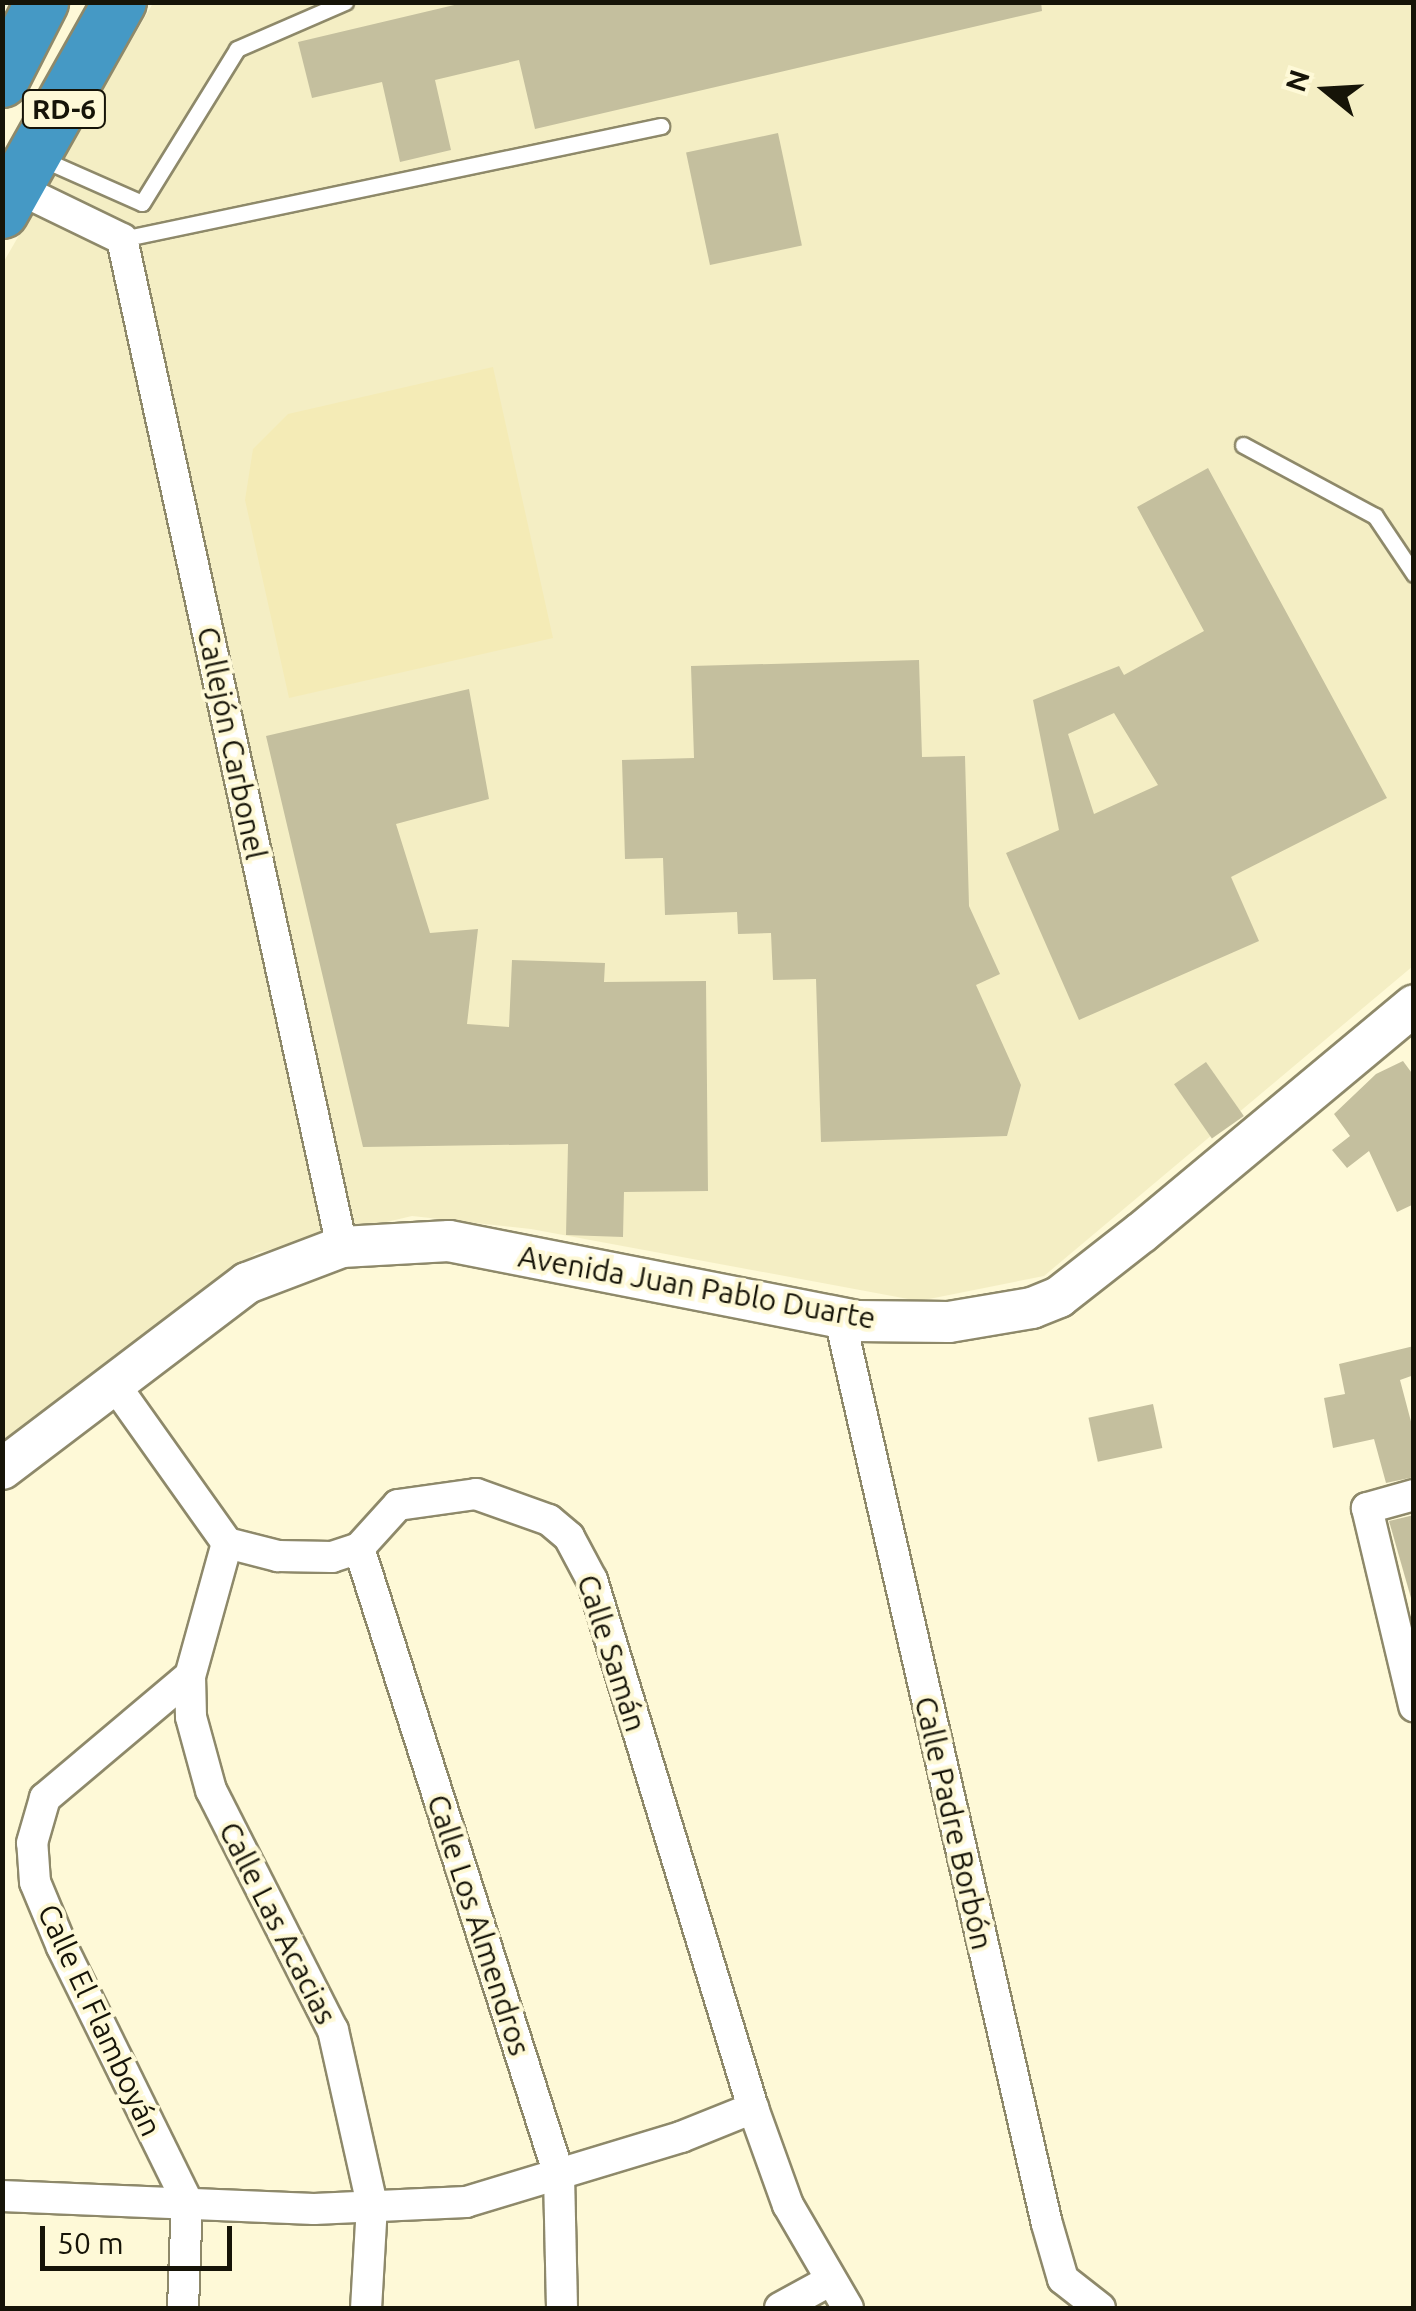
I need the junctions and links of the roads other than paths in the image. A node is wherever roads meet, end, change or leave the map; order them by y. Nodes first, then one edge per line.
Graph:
1 (42, 2) edge
2 (120, 2) edge
3 (345, 2) edge
4 (2, 80) edge
5 (662, 126) dead end
6 (18, 185) edge
7 (122, 239) junction
8 (1243, 446) dead end
9 (1414, 574) edge
10 (1412, 1011) edge
11 (342, 1247) junction
12 (840, 1320) junction
13 (112, 1382) junction
14 (2, 1470) edge
15 (1414, 1495) edge
16 (227, 1544) junction
17 (359, 1548) junction
18 (190, 1676) junction
19 (1414, 1706) edge
20 (753, 2108) junction
21 (558, 2176) junction
22 (2, 2196) edge
23 (186, 2201) junction
24 (372, 2205) junction
25 (831, 2280) junction
26 (184, 2308) edge
27 (366, 2308) edge
28 (562, 2308) edge
29 (780, 2308) edge
30 (848, 2308) edge
31 (1100, 2308) edge

1 - 4 highway, RD-6
2 - 6 highway, RD-6
3 - 6 lane
5 - 7 lane
6 - 7 street
7 - 11 street, Callejón Carbonel
8 - 9 lane
10 - 12 main road, Avenida Juan Pablo Duarte
11 - 12 main road, Avenida Juan Pablo Duarte
11 - 13 main road, Avenida Juan Pablo Duarte
12 - 31 street, Calle Padre Borbón
13 - 14 main road, Avenida Juan Pablo Duarte
13 - 16 street
15 - 19 street
16 - 17 street
16 - 18 street, Calle Las Acacias
17 - 20 street, Calle Samán
17 - 21 street, Calle Los Almendros
18 - 23 street, Calle El Flamboyán
18 - 24 street, Calle Las Acacias
20 - 21 street
20 - 25 street, Calle Samán
21 - 24 street
21 - 28 street, Calle Los Almendros
22 - 23 street
23 - 24 street
23 - 26 street, Calle El Flamboyán
24 - 27 street, Calle Las Acacias
25 - 29 street
25 - 30 street, Calle Samán

